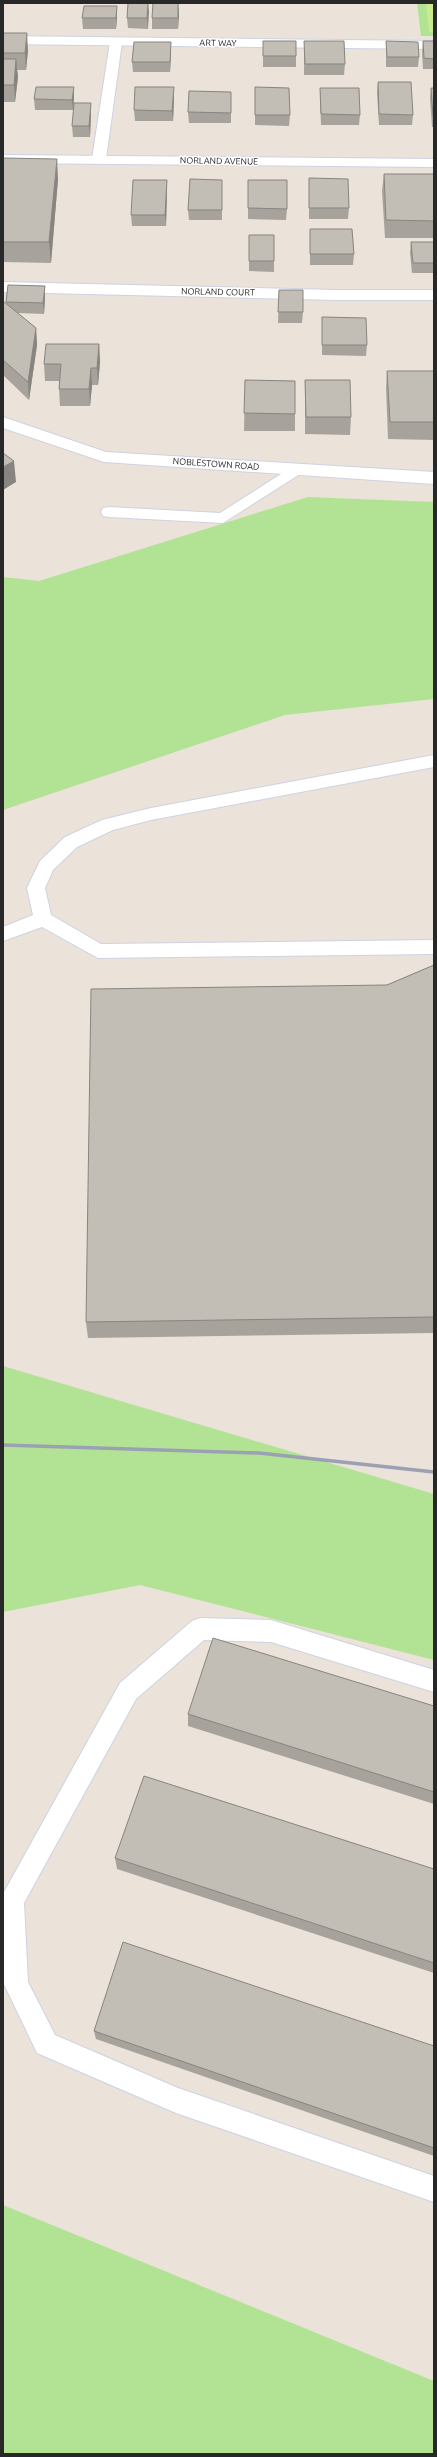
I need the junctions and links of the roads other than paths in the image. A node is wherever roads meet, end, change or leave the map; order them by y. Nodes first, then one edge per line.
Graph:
1 (3, 40) edge
2 (116, 42) junction
3 (434, 45) edge
4 (3, 159) edge
5 (99, 160) junction
6 (434, 163) edge
7 (3, 287) edge
8 (434, 295) edge
9 (3, 422) edge
10 (295, 470) junction
11 (434, 478) edge
12 (109, 512) dead end
13 (434, 761) edge
14 (43, 919) junction
15 (3, 934) edge
16 (434, 947) edge
17 (434, 1681) edge
18 (434, 2189) edge

1 - 2 street, ART WAY
2 - 3 street, ART WAY
2 - 5 lane
4 - 5 street, NORLAND AVENUE
5 - 6 street, NORLAND AVENUE
7 - 8 street, NORLAND COURT
9 - 10 street, NOBLESTOWN ROAD
10 - 11 street, NOBLESTOWN ROAD
10 - 12 lane
13 - 14 lane
14 - 15 lane
14 - 16 lane
17 - 18 lane

